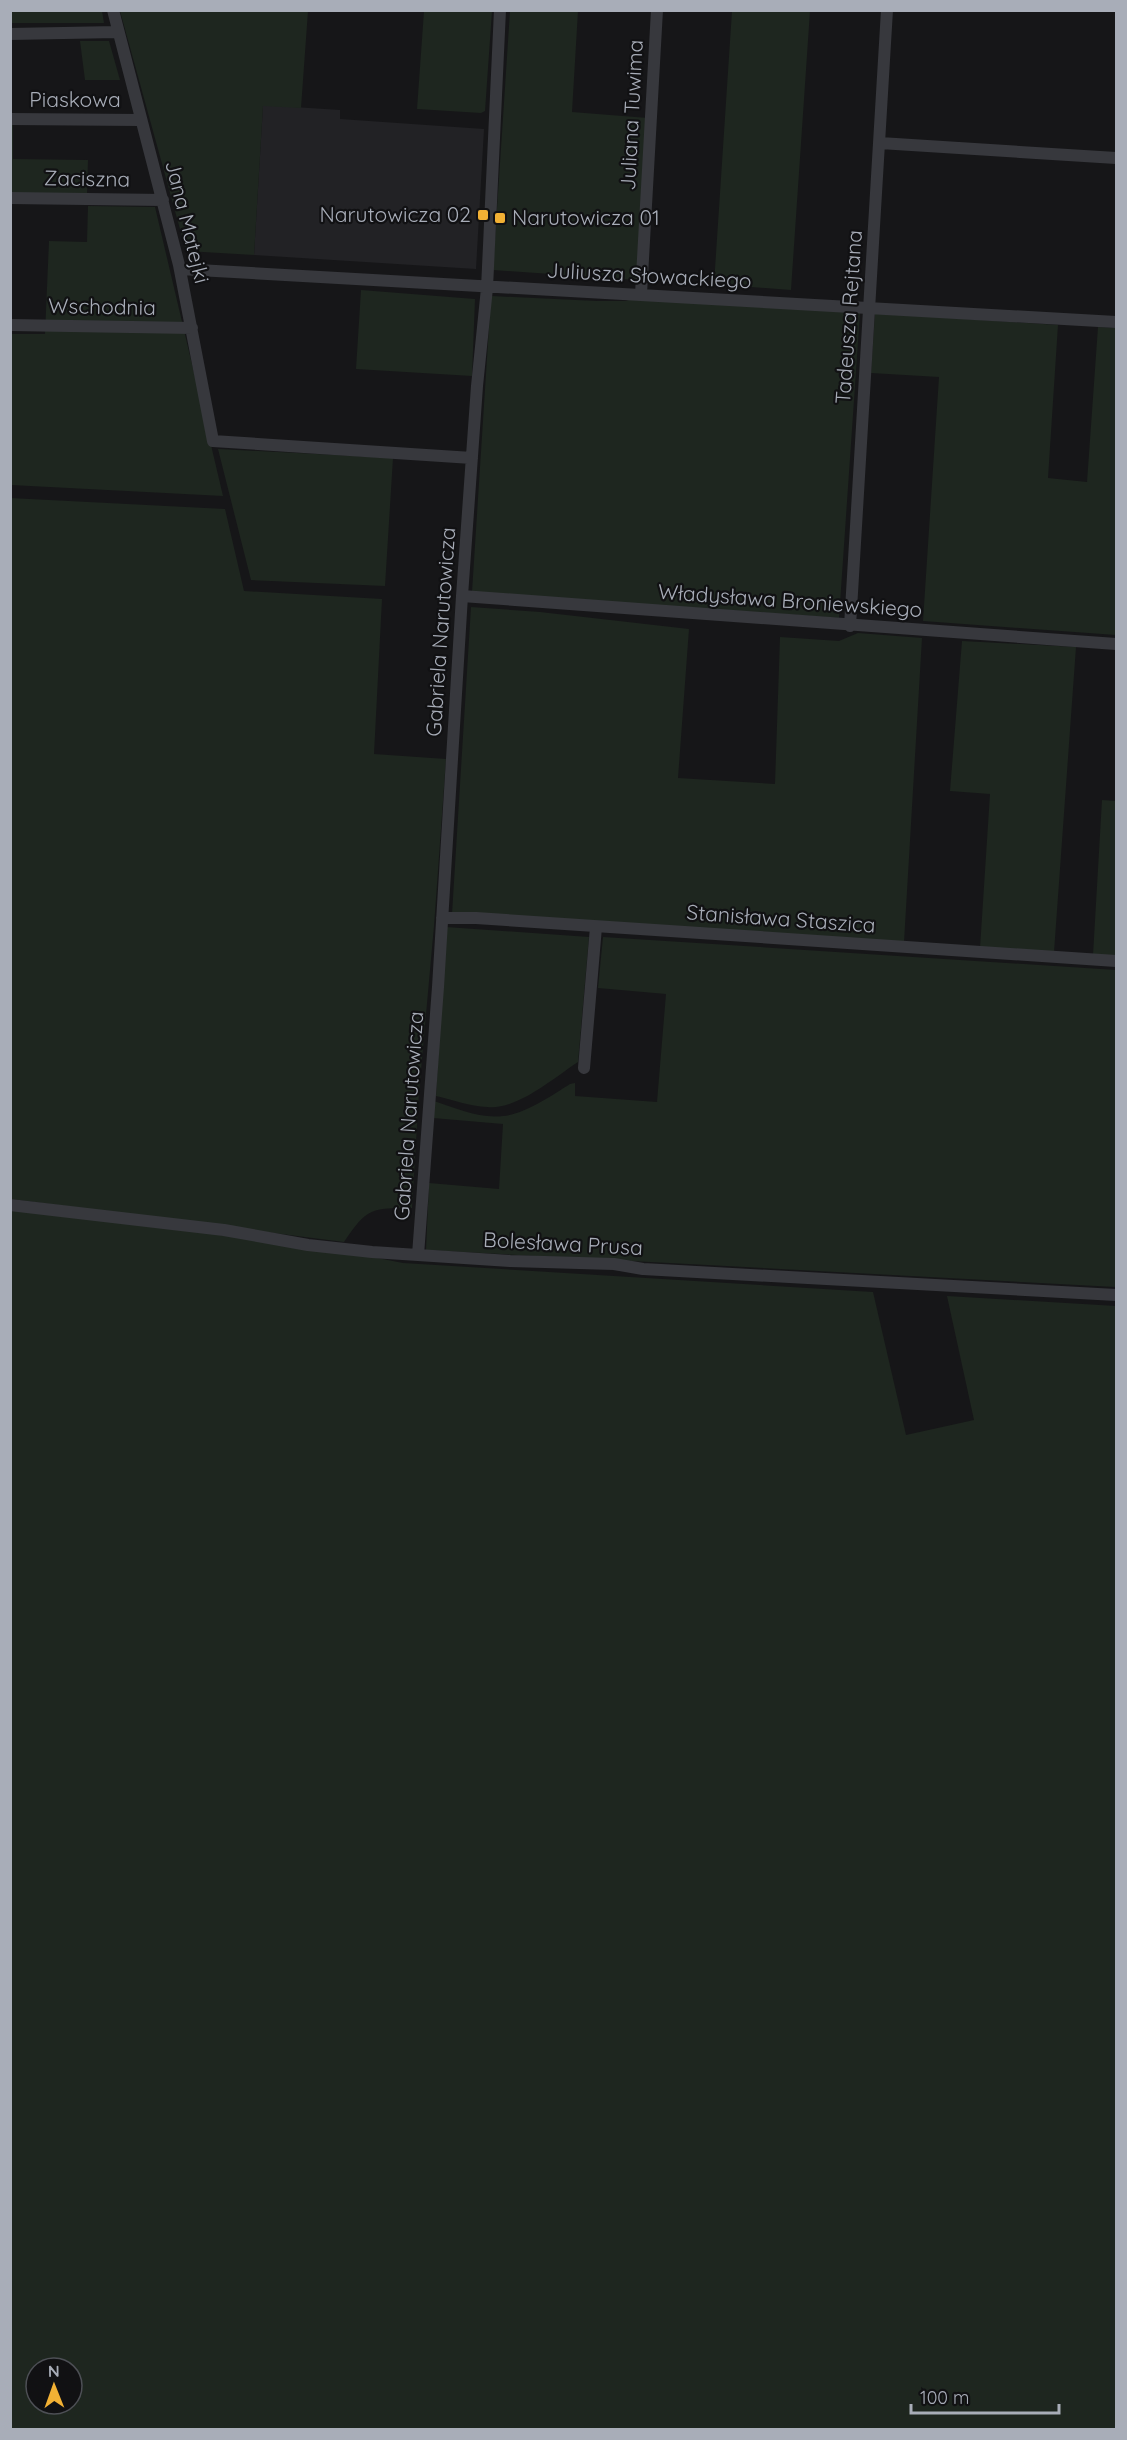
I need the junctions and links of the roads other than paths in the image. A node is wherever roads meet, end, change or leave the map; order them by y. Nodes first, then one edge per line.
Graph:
1 (113, 10) edge
2 (500, 10) edge
3 (657, 10) edge
4 (887, 10) edge
5 (117, 32) junction
6 (10, 34) edge
7 (10, 119) edge
8 (140, 120) junction
9 (880, 143) junction
10 (1116, 158) edge
11 (10, 198) edge
12 (162, 200) junction
13 (180, 270) junction
14 (486, 288) junction
15 (641, 294) junction
16 (868, 307) junction
17 (1116, 322) edge
18 (10, 325) edge
19 (192, 328) junction
20 (472, 458) junction
21 (462, 596) junction
22 (850, 626) junction
23 (1116, 644) edge
24 (442, 918) junction
25 (596, 927) junction
26 (1116, 961) edge
27 (584, 1068) dead end
28 (10, 1205) edge
29 (418, 1255) junction
30 (1116, 1295) edge

1 - 5 street, Jana Matejki
2 - 14 street, Gabriela Narutowicza
3 - 15 street, Juliana Tuwima
4 - 9 street, Tadeusza Rejtana
5 - 6 street
5 - 8 street, Jana Matejki
7 - 8 street, Piaskowa
8 - 12 street, Jana Matejki
9 - 10 street
9 - 16 street, Tadeusza Rejtana
11 - 12 street, Zaciszna
12 - 13 street, Jana Matejki
13 - 14 street, Juliusza Słowackiego
13 - 19 street, Jana Matejki
14 - 15 street, Juliusza Słowackiego
14 - 20 street, Gabriela Narutowicza
15 - 16 street, Juliusza Słowackiego
16 - 17 street, Juliusza Słowackiego
16 - 22 street, Tadeusza Rejtana
18 - 19 street, Wschodnia
19 - 20 street, Jana Matejki
20 - 21 street, Gabriela Narutowicza
21 - 22 street, Władysława Broniewskiego
21 - 24 street, Gabriela Narutowicza
22 - 23 street, Władysława Broniewskiego
24 - 25 street, Stanisława Staszica
24 - 29 street, Gabriela Narutowicza
25 - 26 street, Stanisława Staszica
25 - 27 street
28 - 29 street, Bolesława Prusa
29 - 30 street, Bolesława Prusa

